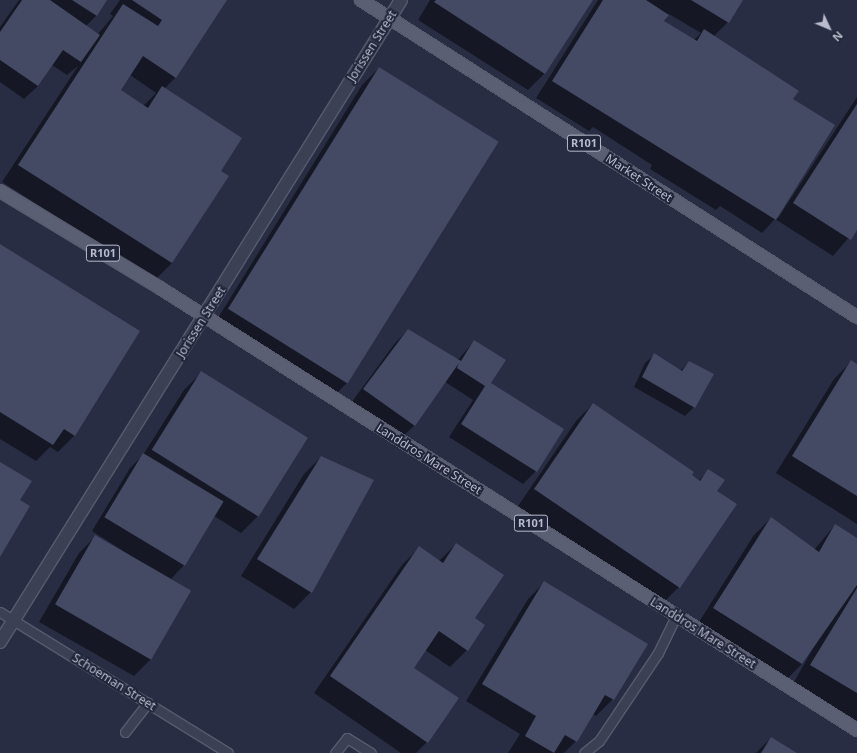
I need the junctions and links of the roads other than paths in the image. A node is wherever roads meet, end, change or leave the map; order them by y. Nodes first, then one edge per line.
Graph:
1 (362, 0) edge
2 (401, 0) edge
3 (390, 18) junction
4 (0, 191) edge
5 (204, 317) junction
6 (857, 317) edge
7 (0, 612) edge
8 (676, 616) junction
9 (14, 620) junction
10 (0, 642) edge
11 (148, 703) junction
12 (857, 730) edge
13 (125, 732) dead end
14 (228, 753) edge
15 (335, 753) edge
16 (372, 753) edge
17 (584, 753) edge

1 - 3 main road, Market Street / R101
2 - 3 street, Jorissen Street
3 - 5 street, Jorissen Street
3 - 6 main road, Market Street / R101
4 - 5 main road, Landdros Mare Street / R101
5 - 8 main road, Landdros Mare Street / R101
5 - 9 street, Jorissen Street
7 - 9 lane, Schoeman Street
8 - 12 main road, Landdros Mare Street / R101
8 - 17 lane
9 - 10 street, Jorissen Street
9 - 11 lane, Schoeman Street
11 - 13 lane
11 - 14 lane, Schoeman Street
15 - 16 lane

